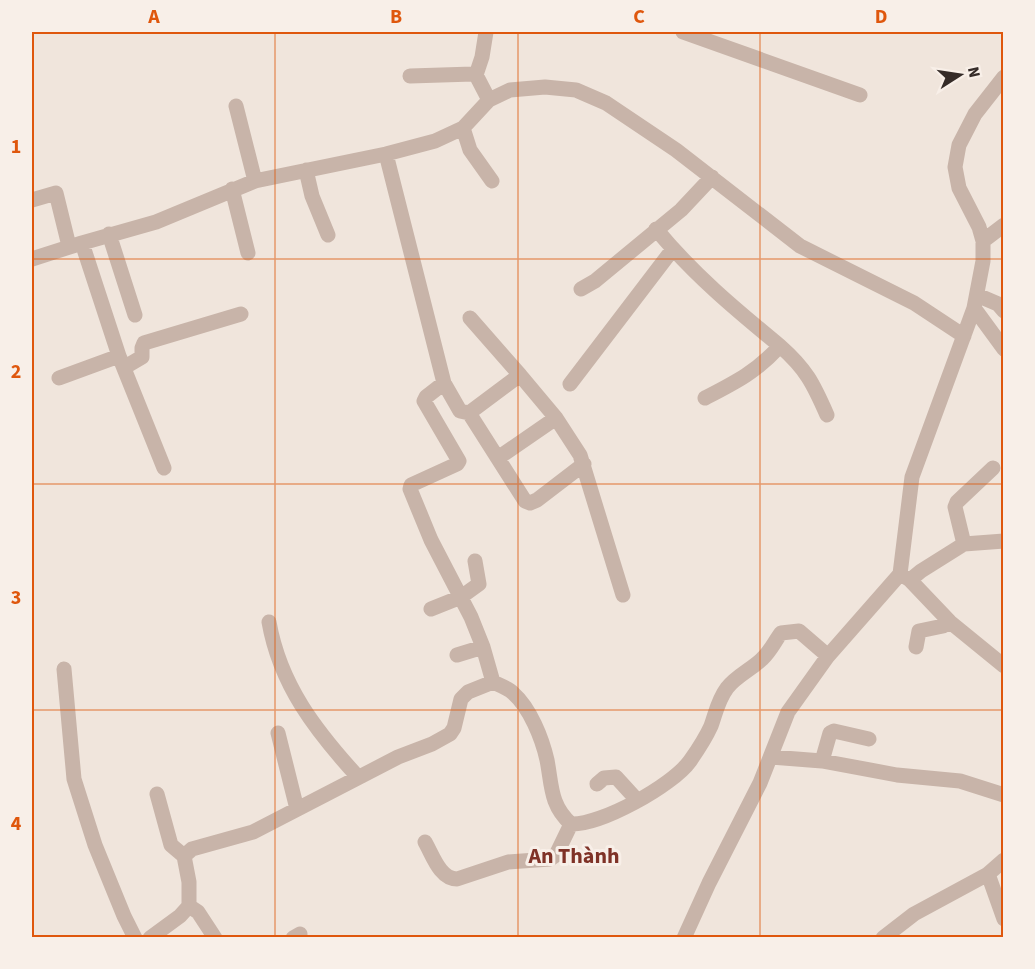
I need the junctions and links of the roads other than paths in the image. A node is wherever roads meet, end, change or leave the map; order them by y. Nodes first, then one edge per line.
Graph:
1 (486, 32) edge
2 (683, 32) edge
3 (476, 75) junction
4 (410, 76) dead end
5 (1004, 77) edge
6 (860, 95) dead end
7 (489, 100) junction
8 (236, 106) dead end
9 (463, 128) junction
10 (386, 154) junction
11 (306, 170) junction
12 (712, 177) junction
13 (255, 181) junction
14 (492, 182) dead end
15 (232, 189) junction
16 (32, 200) edge
17 (1004, 225) edge
18 (656, 229) junction
19 (109, 234) junction
20 (328, 235) dead end
21 (983, 241) junction
22 (75, 244) junction
23 (673, 249) junction
24 (248, 253) dead end
25 (32, 259) edge
26 (581, 289) dead end
27 (976, 302) junction
28 (1002, 305) edge
29 (241, 314) dead end
30 (135, 315) dead end
31 (470, 318) dead end
32 (964, 336) junction
33 (780, 346) junction
34 (1004, 349) edge
35 (122, 362) junction
36 (520, 375) junction
37 (59, 378) dead end
38 (444, 383) junction
39 (570, 384) dead end
40 (705, 398) dead end
41 (469, 412) junction
42 (827, 415) dead end
43 (556, 418) junction
44 (498, 458) junction
45 (584, 464) junction
46 (164, 468) dead end
47 (993, 468) dead end
48 (1004, 541) edge
49 (964, 544) junction
50 (475, 561) dead end
51 (905, 577) junction
52 (623, 595) dead end
53 (461, 597) junction
54 (431, 609) dead end
55 (270, 622) dead end
56 (950, 622) junction
57 (483, 647) junction
58 (916, 647) dead end
59 (457, 655) dead end
60 (828, 656) junction
61 (1004, 666) edge
62 (64, 669) dead end
63 (493, 682) junction
64 (278, 733) dead end
65 (868, 739) dead end
66 (771, 757) junction
67 (822, 761) junction
68 (358, 777) junction
69 (597, 784) dead end
70 (157, 794) dead end
71 (1004, 795) edge
72 (637, 800) junction
73 (297, 809) junction
74 (571, 824) junction
75 (425, 842) dead end
76 (184, 856) junction
77 (1004, 860) edge
78 (988, 874) junction
79 (189, 906) junction
80 (1004, 919) edge
81 (135, 938) edge
82 (150, 938) edge
83 (216, 938) edge
84 (684, 938) edge
85 (883, 938) edge

1 - 3 street
2 - 6 street
3 - 4 street
3 - 7 street
5 - 21 street
7 - 9 street
7 - 12 street
8 - 13 street
9 - 10 street
9 - 14 street
10 - 11 street
10 - 38 street
11 - 13 street
11 - 20 street
12 - 18 street
12 - 32 street
13 - 15 street
15 - 19 street
15 - 24 street
16 - 22 street
17 - 21 street
18 - 23 street
18 - 26 street
19 - 22 street
19 - 30 street
21 - 27 street
22 - 25 street
22 - 35 street
23 - 33 street
23 - 39 street
27 - 28 street
27 - 32 street
27 - 34 street
29 - 35 street
31 - 36 street
32 - 51 street
33 - 40 street
33 - 42 street
35 - 37 street
35 - 46 street
36 - 41 street
36 - 43 street
38 - 41 street
38 - 53 street
41 - 44 street
43 - 44 street
43 - 45 street
44 - 45 street
45 - 52 street
47 - 49 street
48 - 49 street
49 - 51 street
50 - 53 street
51 - 56 street
51 - 60 street
53 - 54 street
53 - 57 street
55 - 68 street
56 - 58 street
56 - 61 street
57 - 59 street
57 - 63 street
60 - 66 street
60 - 72 street
62 - 81 street
63 - 68 street
63 - 74 street
64 - 73 street
65 - 67 street
66 - 67 street
66 - 84 street
67 - 71 street
68 - 73 street
69 - 72 street
70 - 76 street
72 - 74 street
73 - 76 street
74 - 75 street
76 - 79 street
77 - 78 street
78 - 80 street
78 - 85 street
79 - 82 street
79 - 83 street

